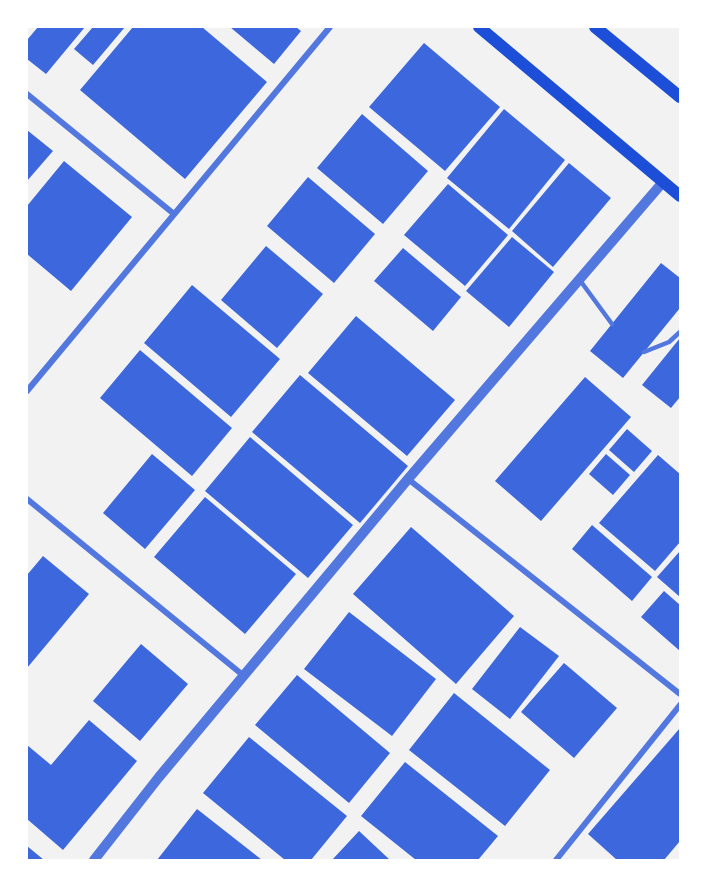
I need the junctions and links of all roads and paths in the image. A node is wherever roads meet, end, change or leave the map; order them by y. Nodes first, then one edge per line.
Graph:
1 (330, 27) edge
2 (479, 27) edge
3 (595, 27) edge
4 (27, 93) edge
5 (680, 97) edge
6 (663, 182) junction
7 (680, 196) edge
8 (174, 214) junction
9 (579, 279) junction
10 (612, 324) dead end
11 (680, 332) edge
12 (644, 352) dead end
13 (27, 391) edge
14 (408, 479) junction
15 (27, 499) edge
16 (244, 676) junction
17 (680, 694) edge
18 (680, 705) edge
19 (94, 860) edge
20 (556, 860) edge

1 - 8 street
2 - 6 main road
3 - 5 main road
4 - 8 street
6 - 7 main road
6 - 9 street
8 - 13 street
9 - 10 lane
9 - 14 street
11 - 12 lane
14 - 16 street
14 - 17 street
15 - 16 street
16 - 19 street
18 - 20 street

